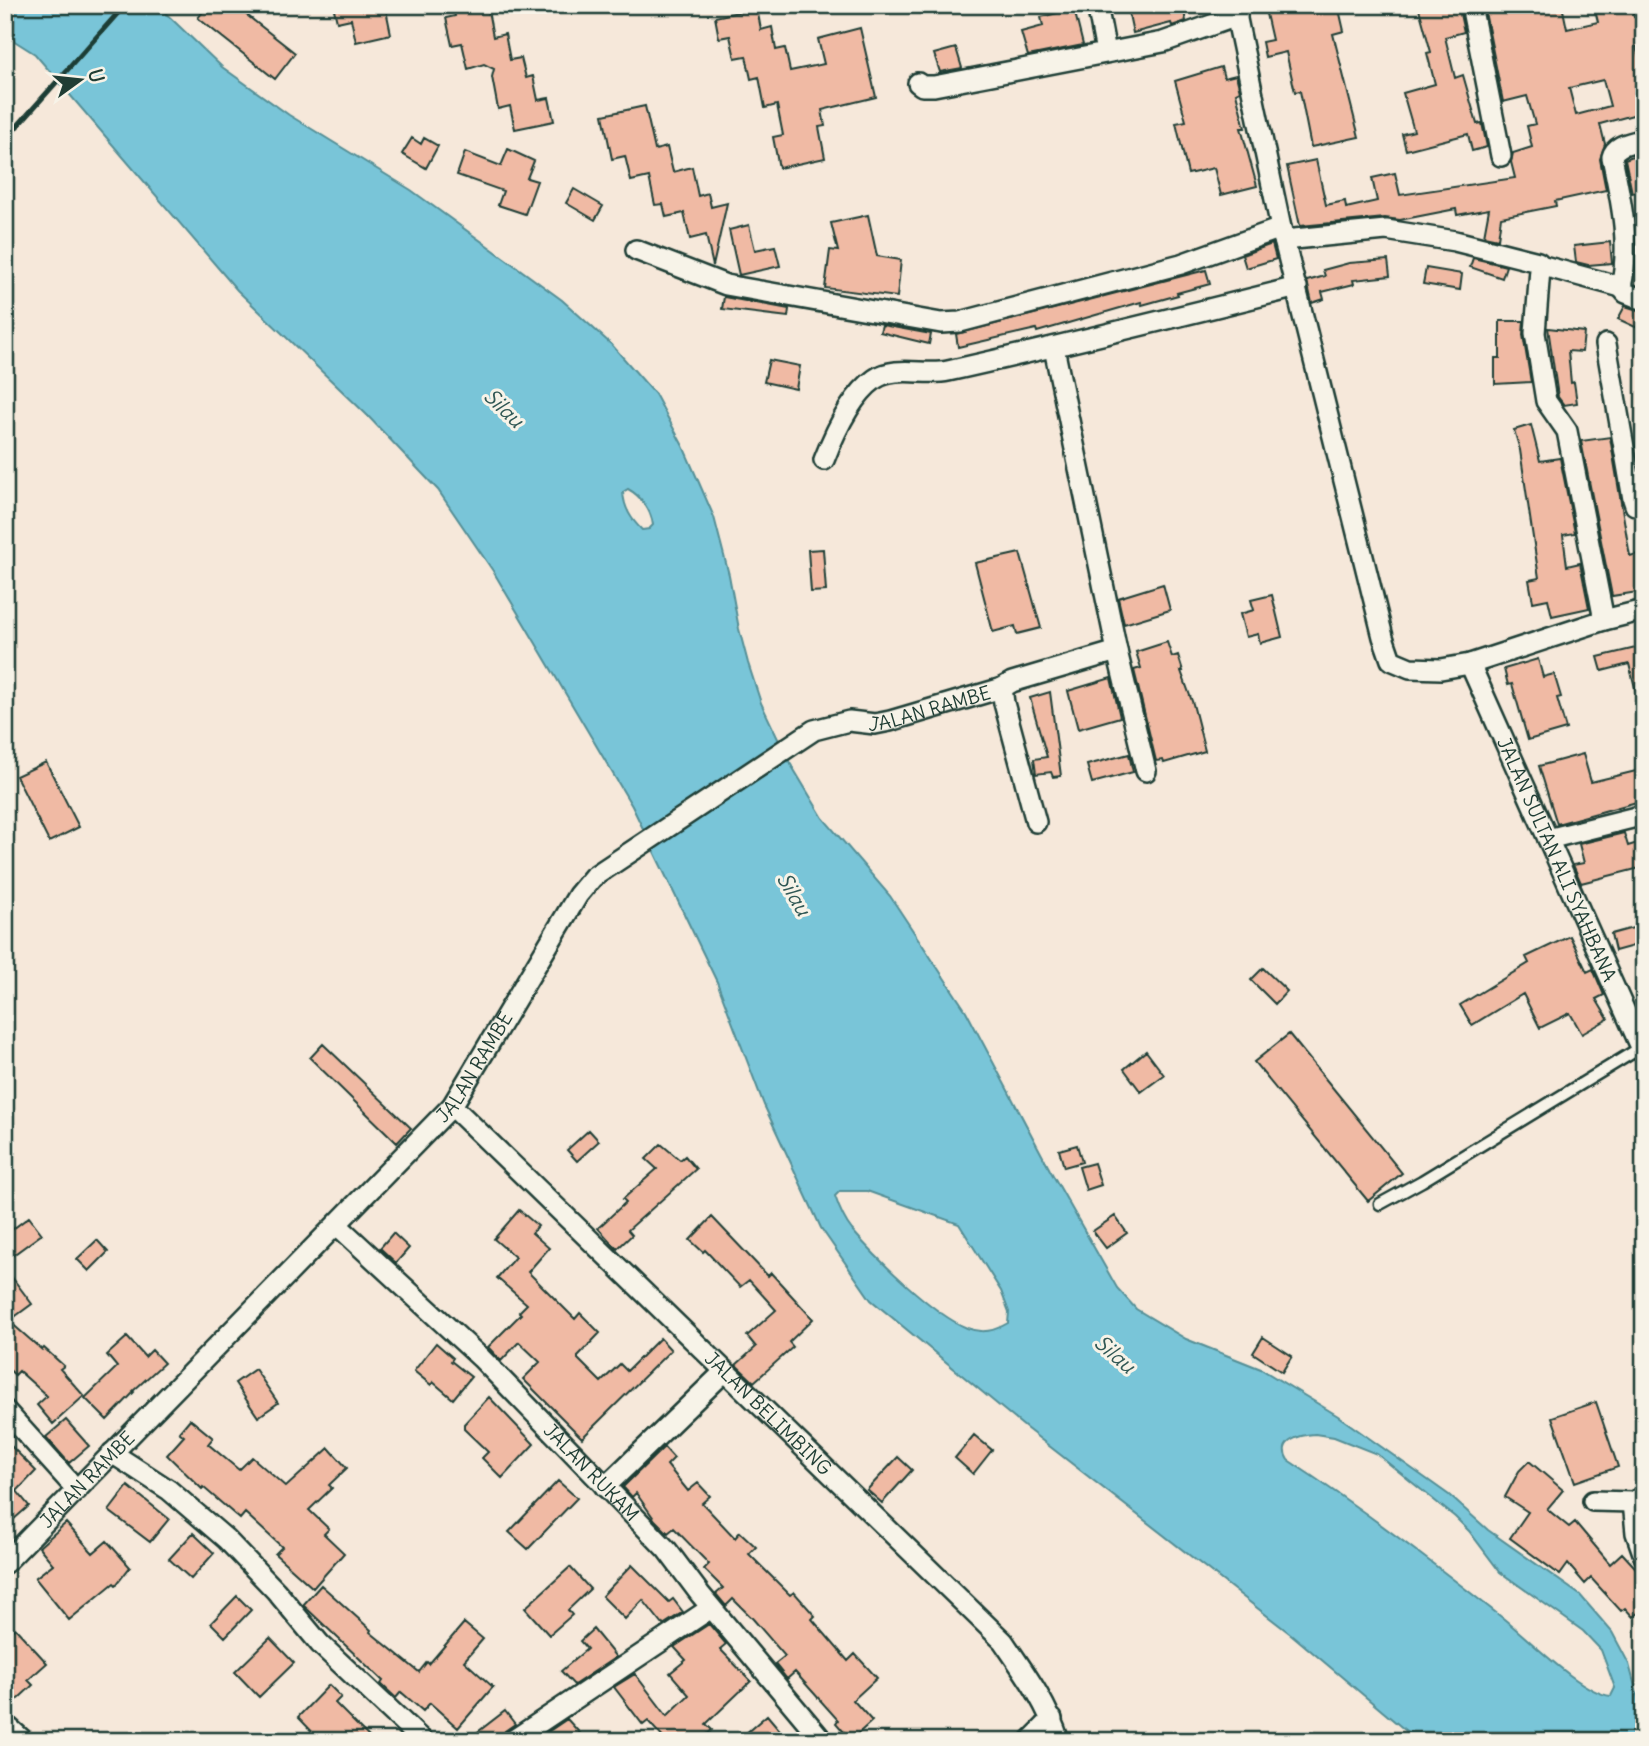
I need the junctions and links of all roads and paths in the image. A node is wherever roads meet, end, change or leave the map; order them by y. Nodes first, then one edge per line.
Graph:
1 (1097, 5) edge
2 (1471, 5) edge
3 (1236, 11) edge
4 (1106, 52) junction
5 (918, 83) dead end
6 (1644, 139) edge
7 (1501, 156) dead end
8 (1282, 234) junction
9 (635, 250) dead end
10 (1540, 265) junction
11 (1297, 287) junction
12 (1621, 287) junction
13 (1644, 300) edge
14 (1606, 344) dead end
15 (1054, 348) junction
16 (824, 460) dead end
17 (1644, 506) edge
18 (1644, 610) edge
19 (1604, 620) junction
20 (1117, 651) junction
21 (1470, 664) junction
22 (1002, 688) junction
23 (1146, 771) dead end
24 (1644, 815) edge
25 (1036, 822) dead end
26 (1548, 839) junction
27 (1642, 1051) edge
28 (452, 1106) junction
29 (1380, 1204) dead end
30 (337, 1225) junction
31 (725, 1371) junction
32 (5, 1410) edge
33 (112, 1453) junction
34 (605, 1487) junction
35 (78, 1490) junction
36 (1638, 1499) edge
37 (1593, 1501) dead end
38 (1644, 1556) edge
39 (5, 1563) edge
40 (711, 1608) junction
41 (1052, 1719) junction
42 (5, 1724) edge
43 (24, 1741) edge
44 (423, 1741) edge
45 (512, 1741) edge
46 (822, 1741) edge
47 (1030, 1741) edge
48 (1059, 1741) edge

1 - 4 street
2 - 7 street
3 - 4 street
3 - 8 street
4 - 5 street
6 - 12 street
8 - 9 street
8 - 10 street
8 - 11 street
10 - 12 street
10 - 19 street
11 - 15 street
11 - 21 street
12 - 13 street
14 - 17 street
15 - 16 street
15 - 20 street
18 - 19 street
19 - 21 street
20 - 22 street, JALAN RAMBE
20 - 23 street
21 - 26 street, JALAN SULTAN ALI SYAHBANA
22 - 25 street
22 - 28 street, JALAN RAMBE
24 - 26 street
26 - 27 street, JALAN SULTAN ALI SYAHBANA
27 - 29 lane
28 - 30 street, JALAN RAMBE
28 - 31 street, JALAN BELIMBING
30 - 33 street, JALAN RAMBE
30 - 34 street, JALAN RUKAM
31 - 34 street
31 - 41 street, JALAN BELIMBING
32 - 35 street
33 - 35 street, JALAN RAMBE
33 - 44 street
34 - 40 street, JALAN RUKAM
35 - 39 street, JALAN RAMBE
36 - 37 street
36 - 38 street
40 - 45 street
40 - 46 street, JALAN RUKAM
41 - 47 street
41 - 48 street, JALAN BELIMBING
42 - 43 street

